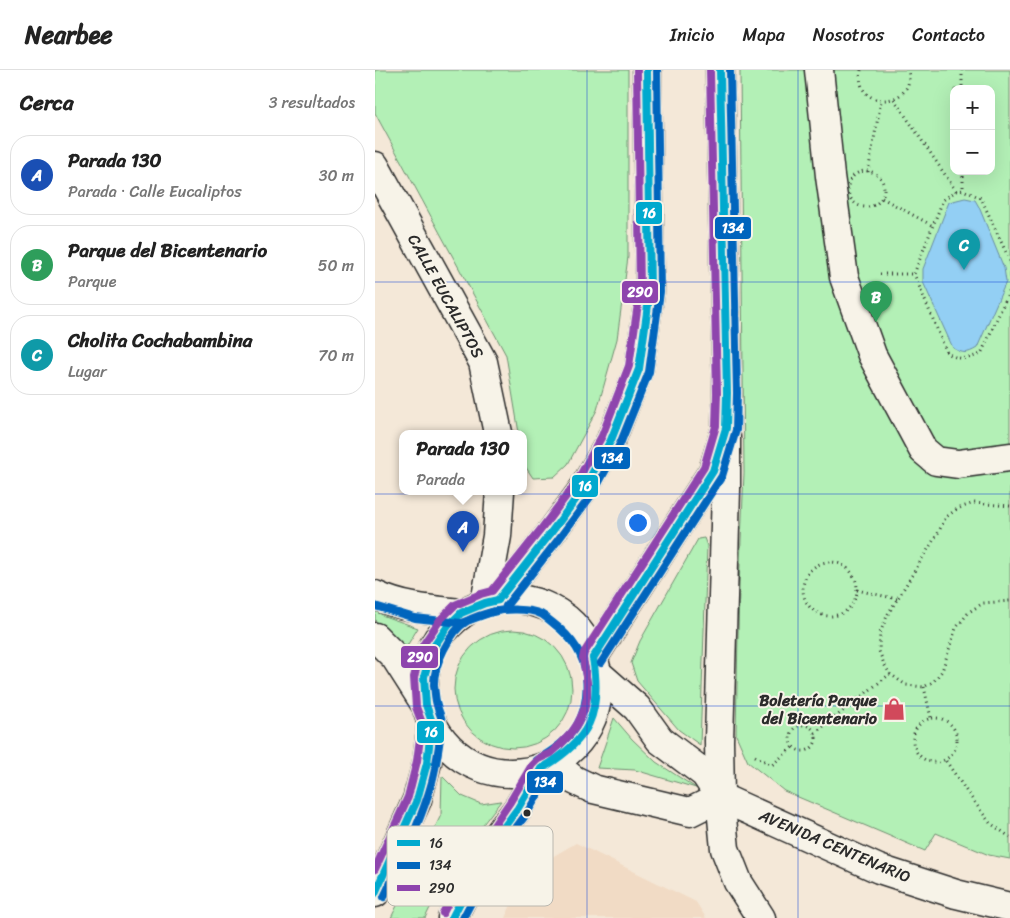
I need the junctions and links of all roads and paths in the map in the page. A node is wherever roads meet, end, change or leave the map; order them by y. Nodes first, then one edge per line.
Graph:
1 (647, 70) edge
2 (721, 70) edge
3 (819, 70) edge
4 (861, 70) edge
5 (908, 70) edge
6 (962, 70) edge
7 (962, 85) edge
8 (893, 99) junction
9 (881, 101) junction
10 (375, 166) edge
11 (868, 172) dead end
12 (963, 175) edge
13 (963, 190) junction
14 (956, 191) junction
15 (882, 198) dead end
16 (933, 226) junction
17 (1010, 261) edge
18 (1010, 290) edge
19 (726, 428) junction
20 (497, 430) edge
21 (1010, 457) edge
22 (499, 495) edge
23 (1010, 506) edge
24 (857, 590) junction
25 (375, 594) edge
26 (897, 600) junction
27 (1010, 601) edge
28 (481, 605) junction
29 (375, 637) edge
30 (594, 665) junction
31 (890, 674) junction
32 (925, 686) junction
33 (429, 714) junction
34 (931, 718) junction
35 (815, 733) junction
36 (793, 746) junction
37 (750, 754) dead end
38 (946, 761) junction
39 (547, 766) junction
40 (720, 797) junction
41 (405, 826) edge
42 (505, 826) edge
43 (1010, 837) edge
44 (387, 866) edge
45 (375, 893) edge
46 (458, 906) edge
47 (1010, 907) edge
48 (452, 918) edge
49 (761, 918) edge

1 - 28 main road
2 - 19 main road
3 - 21 main road
4 - 9 path
5 - 8 path
6 - 7 path
8 - 9 path
8 - 14 path
9 - 11 path
10 - 20 main road, CALLE EUCALIPTOS
12 - 13 path
13 - 14 path
13 - 17 path
14 - 16 path
15 - 16 path
16 - 18 path
19 - 30 main road
19 - 40 main road
22 - 28 main road
23 - 26 path
24 - 24 path
24 - 26 path
25 - 28 main road
26 - 31 path
27 - 32 path
28 - 30 main road
28 - 33 main road
29 - 33 main road
30 - 39 main road
30 - 40 main road
31 - 32 path
31 - 35 path
32 - 34 path
33 - 39 main road
33 - 41 main road
34 - 38 path
34 - 38 path
35 - 36 path
35 - 36 path
36 - 37 path
38 - 43 path
39 - 40 main road
39 - 42 main road
40 - 47 main road, AVENIDA CENTENARIO
40 - 49 main road
44 - 45 main road
46 - 48 main road

